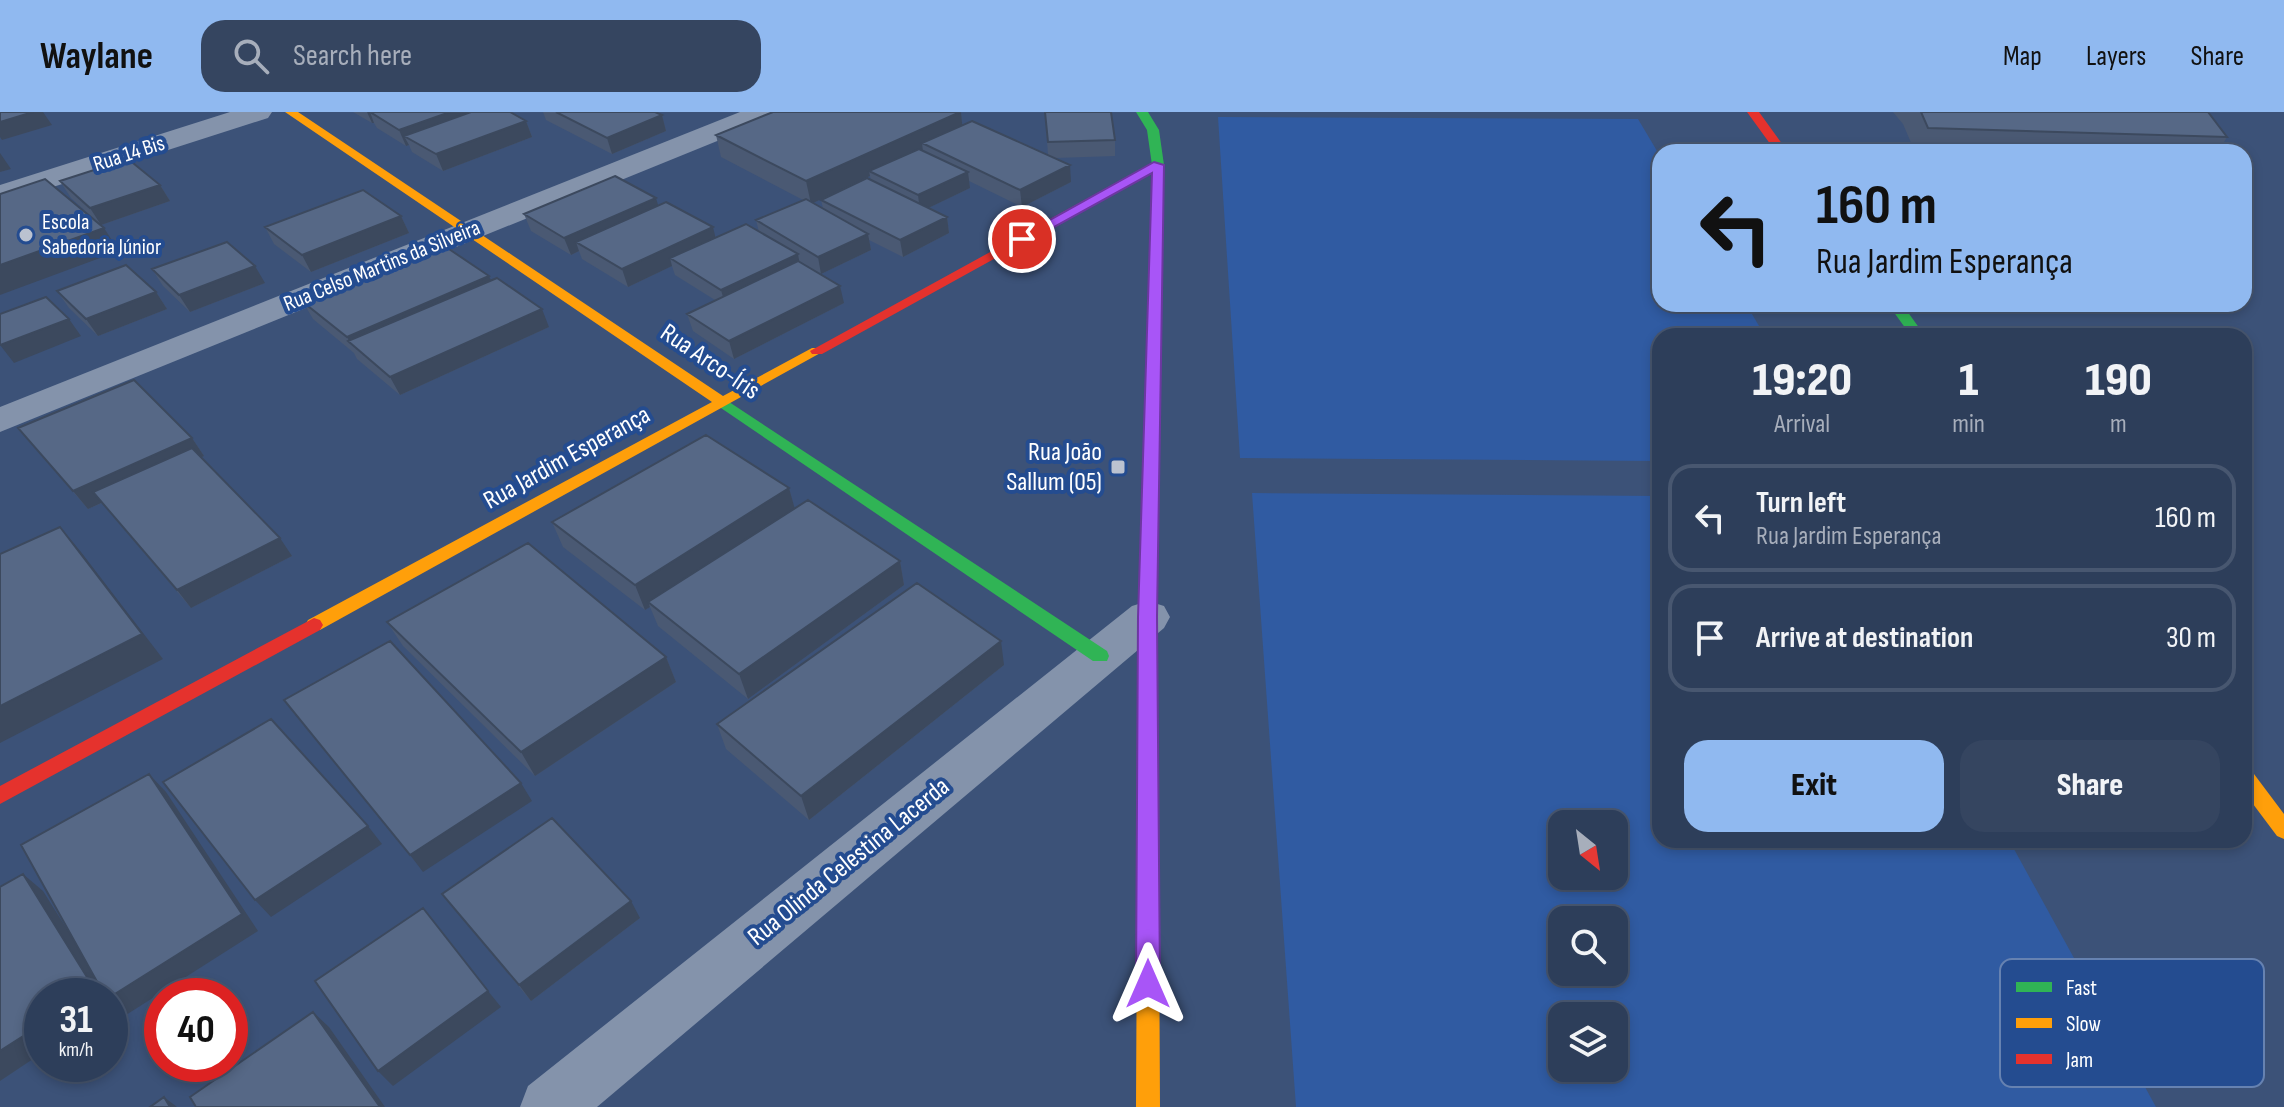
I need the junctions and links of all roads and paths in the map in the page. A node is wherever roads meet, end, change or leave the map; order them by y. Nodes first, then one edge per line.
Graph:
1 (258, 112) edge
2 (291, 112) edge
3 (764, 112) edge
4 (1142, 112) edge
5 (1753, 112) edge
6 (1776, 144) edge
7 (1158, 165) junction
8 (0, 195) edge
9 (468, 231) junction
10 (723, 402) junction
11 (0, 420) edge
12 (1148, 617) junction
13 (1100, 656) junction
14 (2252, 787) edge
15 (0, 796) edge
16 (2284, 830) edge
17 (550, 1107) edge
18 (1148, 1107) edge

1 - 8 street, Rua 14 Bis
2 - 9 street, Rua Arco-Íris
3 - 9 street, Rua Celso Martins da Silveira
4 - 7 street
5 - 6 street
7 - 10 street, Rua Jardim Esperança
7 - 12 street
9 - 10 street, Rua Arco-Íris
9 - 11 street, Rua Celso Martins da Silveira
10 - 13 street, Rua Arco-Íris
10 - 15 street, Rua Jardim Esperança
12 - 13 street, Rua Olinda Celestina Lacerda
12 - 18 street
13 - 17 street, Rua Olinda Celestina Lacerda
14 - 16 street

